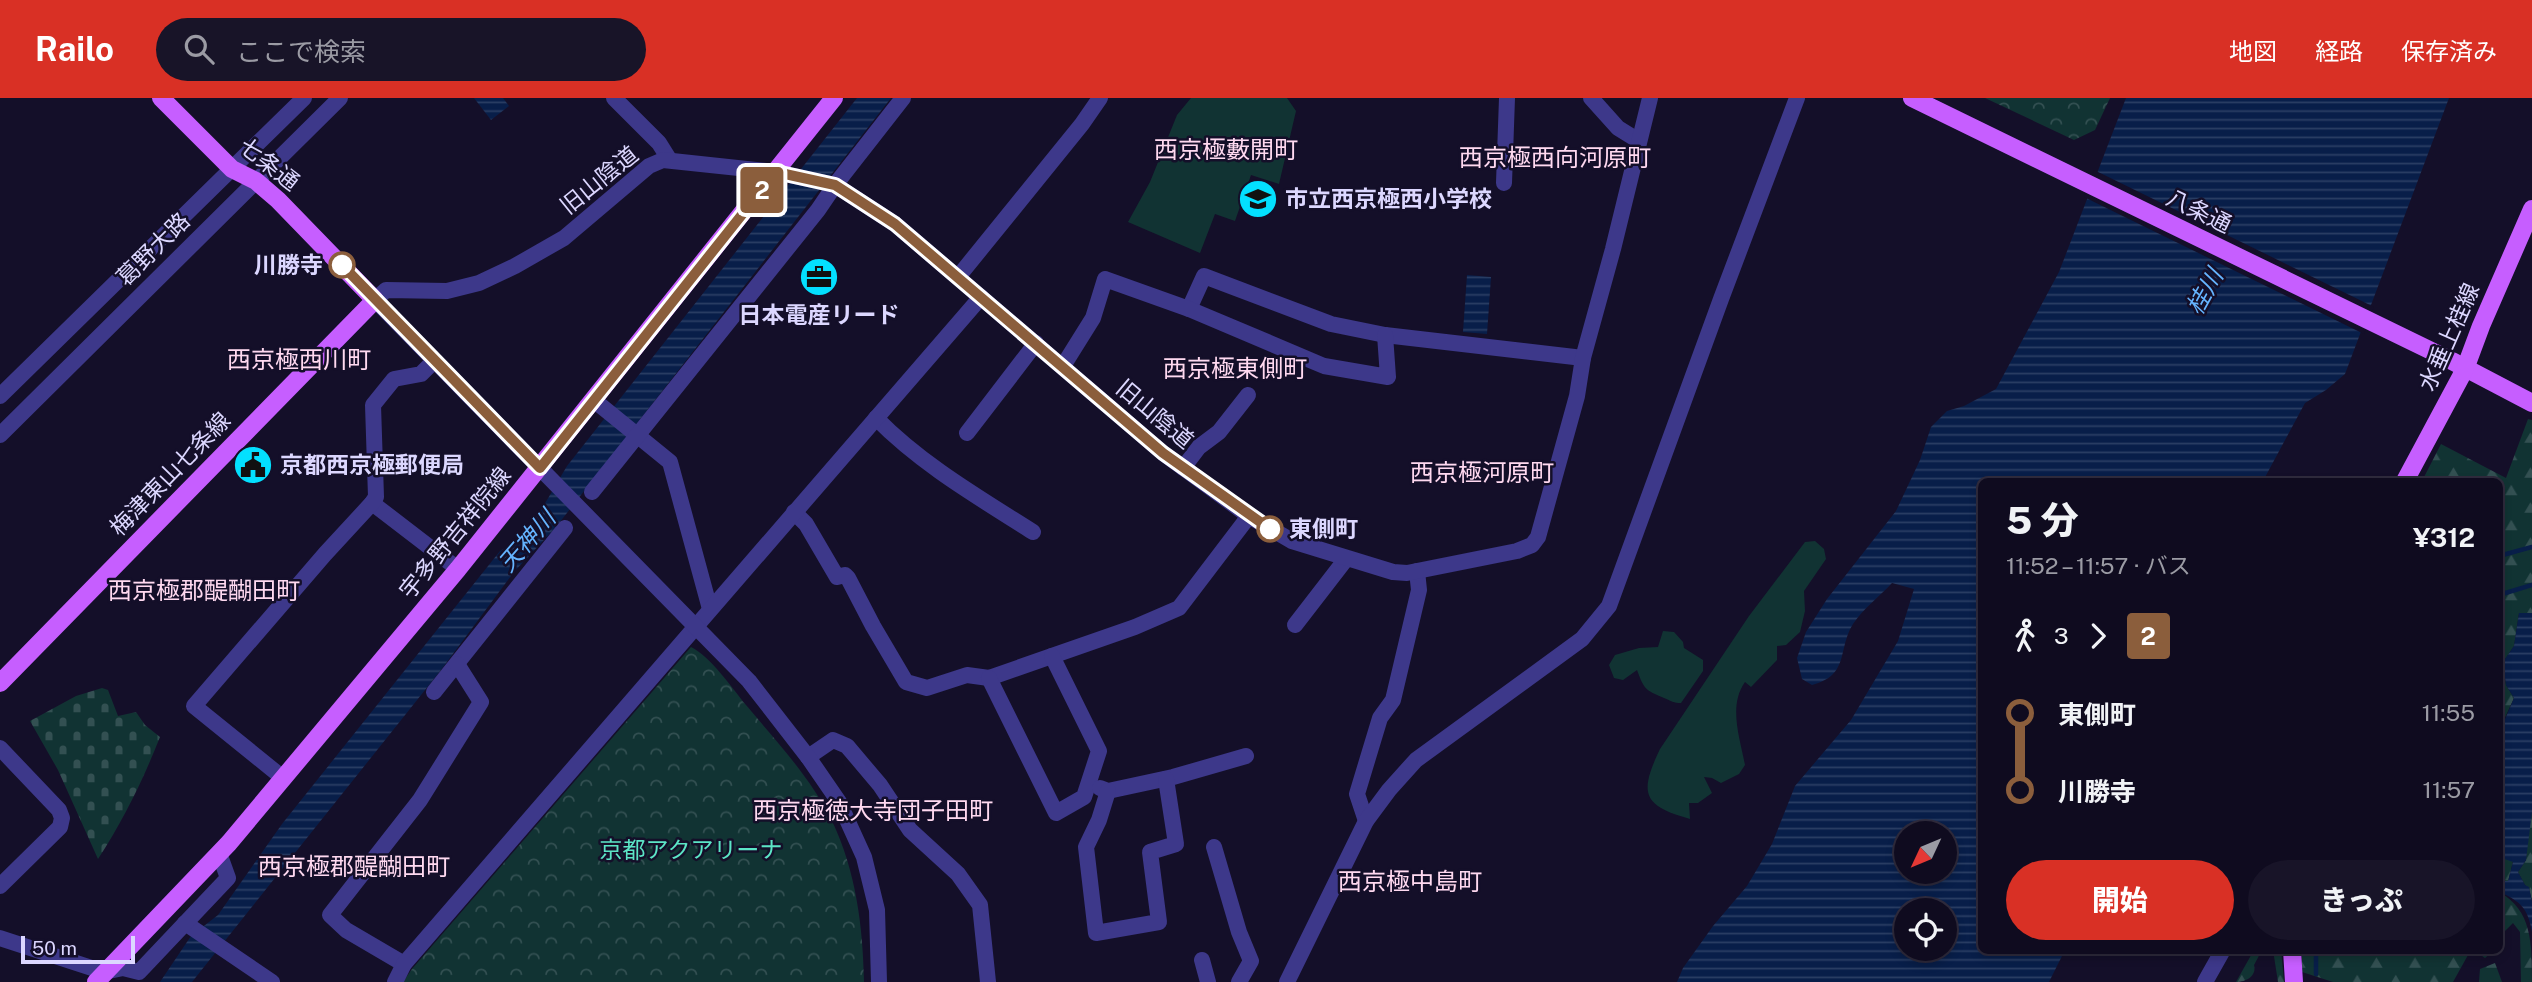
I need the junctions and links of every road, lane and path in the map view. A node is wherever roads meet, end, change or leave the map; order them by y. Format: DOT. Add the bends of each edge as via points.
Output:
graph roads {
  1 [pos="161,98"];
  2 [pos="304,98"];
  3 [pos="340,98"];
  4 [pos="614,98"];
  5 [pos="903,98"];
  6 [pos="1100,98"];
  7 [pos="1507,98"];
  8 [pos="1591,98"];
  9 [pos="1650,98"];
  10 [pos="1797,98"];
  11 [pos="1912,98"];
  12 [pos="832,99"];
  13 [pos="1639,141"];
  14 [pos="669,159"];
  15 [pos="232,169"];
  16 [pos="782,173"];
  17 [pos="256,181"];
  18 [pos="1504,183"];
  19 [pos="833,185"];
  20 [pos="2532,209"];
  21 [pos="958,277"];
  22 [pos="981,296"];
  23 [pos="375,300"];
  24 [pos="1189,309"];
  25 [pos="1385,335"];
  26 [pos="1036,343"];
  27 [pos="1583,358"];
  28 [pos="434,360"];
  29 [pos="2459,365"];
  30 [pos="1063,366"];
  31 [pos="1,395"];
  32 [pos="1248,395"];
  33 [pos="2532,402"];
  34 [pos="601,405"];
  35 [pos="20,415"];
  36 [pos="876,418"];
  37 [pos="636,433"];
  38 [pos="967,433"];
  39 [pos="0,435"];
  40 [pos="1183,468"];
  41 [pos="544,473"];
  42 [pos="2406,478"];
  43 [pos="592,492"];
  44 [pos="372,503"];
  45 [pos="794,512"];
  46 [pos="1249,516"];
  47 [pos="565,528"];
  48 [pos="1033,532"];
  49 [pos="1346,559"];
  50 [pos="458,569"];
  51 [pos="1417,571"];
  52 [pos="709,609"];
  53 [pos="695,625"];
  54 [pos="1294,625"];
  55 [pos="1052,656"];
  56 [pos="457,664"];
  57 [pos="989,678"];
  58 [pos="0,683"];
  59 [pos="434,692"];
  60 [pos="0,748"];
  61 [pos="1246,756"];
  62 [pos="808,757"];
  63 [pos="284,778"];
  64 [pos="1166,779"];
  65 [pos="1088,785"];
  66 [pos="1108,791"];
  67 [pos="1366,821"];
  68 [pos="1214,847"];
  69 [pos="219,853"];
  70 [pos="0,886"];
  71 [pos="190,926"];
  72 [pos="0,939"];
  73 [pos="2221,954"];
  74 [pos="2292,954"];
  75 [pos="1202,960"];
  76 [pos="404,964"];
  77 [pos="1290,976"];
  78 [pos="100,977"];
  79 [pos="272,982"];
  80 [pos="395,982"];
  81 [pos="879,982"];
  82 [pos="988,982"];
  83 [pos="1208,982"];
  84 [pos="1239,982"];
  85 [pos="1273,982"];
  86 [pos="2205,982"];
  87 [pos="2294,982"];
  1 -- 15 [label="main road, 七条通"];
  2 -- 15 [label="street, 葛野大路"];
  3 -- 17 [label="street, 葛野大路"];
  4 -- 14 [label="street"];
  5 -- 19 [label="street"];
  6 -- 21 [label="street"];
  7 -- 18 [label="street"];
  8 -- 13 [label="street" via="1618,128"];
  9 -- 13 [label="street, 旧山陰道"];
  10 -- 67 [label="street" via="1609,606 1582,639 1416,760"];
  11 -- 29 [label="main road, 八条通"];
  12 -- 16 [label="main road, 宇多野吉祥院線"];
  13 -- 27 [label="street, 旧山陰道"];
  14 -- 16 [label="street, 旧山陰道"];
  14 -- 23 [label="street, 旧山陰道" via="649,166 551,247 515,266 479,283 447,291 386,290"];
  15 -- 17 [label="main road, 七条通"];
  15 -- 31 [label="street, 葛野大路"];
  16 -- 19 [label="street, 旧山陰道"];
  16 -- 34 [label="main road, 宇多野吉祥院線"];
  17 -- 23 [label="main road, 七条通"];
  17 -- 35 [label="street, 葛野大路"];
  19 -- 21 [label="street, 旧山陰道" via="895,224"];
  19 -- 37 [label="street"];
  20 -- 29 [label="main road, 水垂上桂線"];
  21 -- 22 [label="street, 旧山陰道"];
  22 -- 26 [label="street, 旧山陰道"];
  22 -- 36 [label="street"];
  23 -- 28 [label="street"];
  23 -- 58 [label="main road, 梅津東山七条線"];
  24 -- 25 [label="street" via="1204,276 1331,324"];
  24 -- 25 [label="street" via="1324,366 1388,377"];
  24 -- 30 [label="street" via="1105,279 1093,318"];
  25 -- 27 [label="street"];
  26 -- 30 [label="street, 旧山陰道"];
  26 -- 38 [label="street"];
  27 -- 51 [label="street, 旧山陰道" via="1553,487 1532,545"];
  28 -- 41 [label="street"];
  28 -- 44 [label="street" via="421,373 394,379 373,405 376,497"];
  29 -- 33 [label="main road, 八条通"];
  29 -- 42 [label="main road, 水垂上桂線"];
  30 -- 40 [label="street, 旧山陰道"];
  31 -- 35 [label="street"];
  32 -- 40 [label="street"];
  34 -- 37 [label="street"];
  34 -- 41 [label="main road, 宇多野吉祥院線"];
  35 -- 39 [label="street, 葛野大路"];
  36 -- 45 [label="street"];
  36 -- 48 [label="street" via="936,469"];
  37 -- 43 [label="street"];
  37 -- 52 [label="street" via="670,462"];
  40 -- 46 [label="street, 旧山陰道"];
  41 -- 50 [label="main road, 宇多野吉祥院線"];
  41 -- 53 [label="street"];
  44 -- 50 [label="street"];
  44 -- 63 [label="street" via="194,706"];
  45 -- 52 [label="street"];
  45 -- 57 [label="street" via="837,577 848,578 906,682 927,688 967,675"];
  46 -- 49 [label="street, 旧山陰道" via="1292,541"];
  46 -- 55 [label="street" via="1179,608"];
  47 -- 56 [label="street"];
  49 -- 51 [label="street, 旧山陰道" via="1393,572"];
  49 -- 54 [label="street"];
  50 -- 63 [label="main road, 宇多野吉祥院線"];
  51 -- 67 [label="street" via="1419,590 1393,700 1380,719 1357,794"];
  52 -- 53 [label="street"];
  53 -- 62 [label="street" via="749,681"];
  53 -- 76 [label="street"];
  55 -- 57 [label="street"];
  55 -- 65 [label="street" via="1099,751"];
  56 -- 59 [label="street"];
  56 -- 76 [label="street" via="481,702 420,800 330,915 346,930"];
  57 -- 65 [label="street" via="1056,813 1084,797"];
  60 -- 70 [label="street" via="62,818 60,827"];
  61 -- 64 [label="street"];
  62 -- 81 [label="street" via="839,802 864,857 877,911"];
  62 -- 82 [label="street" via="833,740 847,746 910,830 958,874 979,905"];
  63 -- 69 [label="main road, 宇多野吉祥院線"];
  64 -- 66 [label="street"];
  64 -- 66 [label="street" via="1176,844 1150,852 1158,922 1096,933 1086,847 1100,821"];
  65 -- 66 [label="street"];
  67 -- 77 [label="street"];
  68 -- 84 [label="street" via="1251,961"];
  69 -- 71 [label="street" via="228,878"];
  69 -- 78 [label="main road, 宇多野吉祥院線"];
  71 -- 78 [label="street" via="139,972 123,968"];
  71 -- 79 [label="street"];
  72 -- 78 [label="street"];
  73 -- 86 [label="street"];
  74 -- 87 [label="main road"];
  75 -- 83 [label="street"];
  76 -- 80 [label="street"];
  77 -- 85 [label="street"];
}
